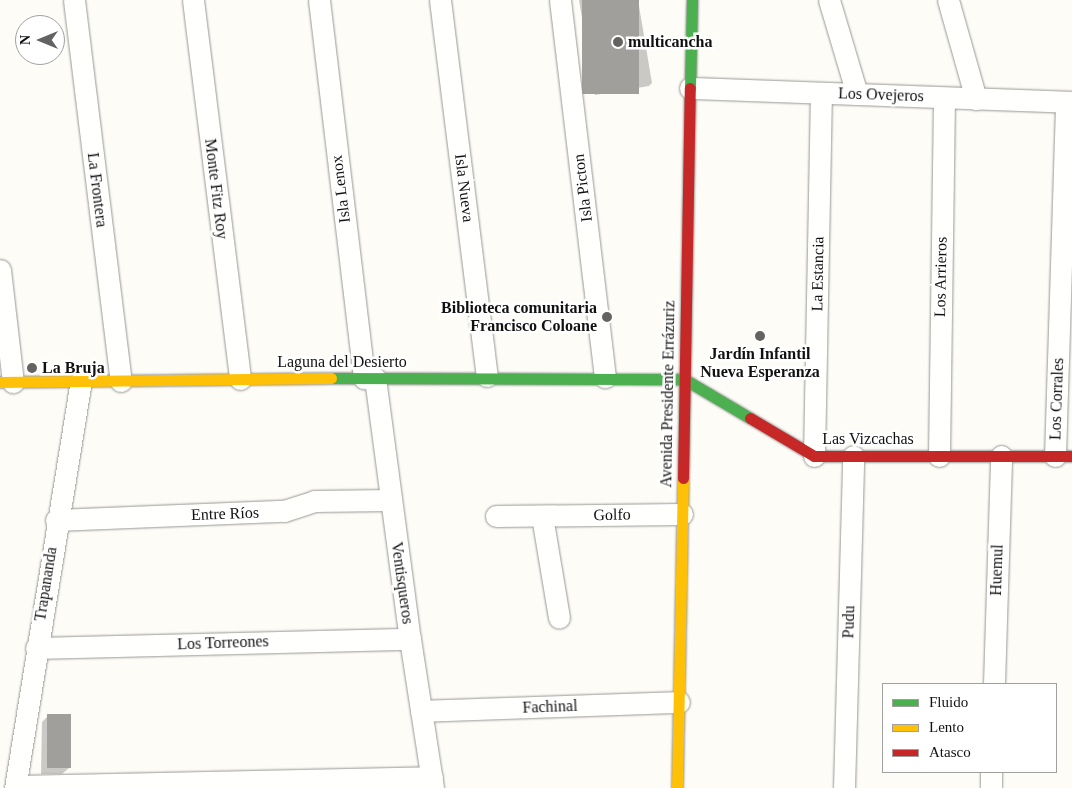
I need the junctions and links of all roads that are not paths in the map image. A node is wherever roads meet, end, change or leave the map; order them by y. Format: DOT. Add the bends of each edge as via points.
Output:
graph roads {
  1 [pos="74,0"];
  2 [pos="193,0"];
  3 [pos="319,0"];
  4 [pos="440,0"];
  5 [pos="560,0"];
  6 [pos="692,0"];
  7 [pos="829,0"];
  8 [pos="948,0"];
  9 [pos="690,88"];
  10 [pos="821,93"];
  11 [pos="857,94"];
  12 [pos="944,98"];
  13 [pos="976,99"];
  14 [pos="1069,102"];
  15 [pos="0,270"];
  16 [pos="487,376"];
  17 [pos="606,377"];
  18 [pos="370,378"];
  19 [pos="240,379"];
  20 [pos="684,379"];
  21 [pos="81,381"];
  22 [pos="121,381"];
  23 [pos="7,382"];
  24 [pos="814,456"];
  25 [pos="853,456"];
  26 [pos="939,456"];
  27 [pos="1001,456"];
  28 [pos="1064,456"];
  29 [pos="391,500"];
  30 [pos="682,514"];
  31 [pos="496,516"];
  32 [pos="542,516"];
  33 [pos="56,520"];
  34 [pos="559,618"];
  35 [pos="410,638"];
  36 [pos="36,648"];
  37 [pos="994,683"];
  38 [pos="679,702"];
  39 [pos="421,711"];
  40 [pos="991,773"];
  41 [pos="433,782"];
  42 [pos="15,787"];
  43 [pos="677,788"];
  44 [pos="844,788"];
  45 [pos="991,788"];
  1 -- 22 [label="street, La Frontera"];
  2 -- 19 [label="street, Monte Fitz Roy"];
  3 -- 18 [label="street, Isla Lenox"];
  4 -- 16 [label="street, Isla Nueva"];
  5 -- 17 [label="street, Isla Picton"];
  6 -- 9 [label="street, Avenida Presidente Errázuriz"];
  7 -- 11 [label="street"];
  8 -- 13 [label="street"];
  9 -- 10 [label="street, Los Ovejeros"];
  9 -- 20 [label="street, Avenida Presidente Errázuriz"];
  10 -- 11 [label="street, Los Ovejeros"];
  10 -- 24 [label="street, La Estancia"];
  11 -- 12 [label="street, Los Ovejeros"];
  12 -- 13 [label="street, Los Ovejeros"];
  12 -- 26 [label="street, Los Arrieros"];
  13 -- 14 [label="street, Los Ovejeros"];
  14 -- 28 [label="street, Los Corrales"];
  15 -- 23 [label="street"];
  16 -- 17 [label="street, Laguna del Desierto"];
  16 -- 18 [label="street, Laguna del Desierto"];
  17 -- 20 [label="street, Laguna del Desierto"];
  18 -- 19 [label="street, Laguna del Desierto"];
  18 -- 29 [label="street, Ventisqueros"];
  19 -- 22 [label="street, Laguna del Desierto"];
  20 -- 24 [label="street, Las Vizcachas"];
  20 -- 30 [label="street, Avenida Presidente Errázuriz"];
  21 -- 22 [label="street, Laguna del Desierto"];
  21 -- 23 [label="street, Laguna del Desierto"];
  21 -- 33 [label="street, Trapananda"];
  24 -- 25 [label="street, Las Vizcachas"];
  25 -- 26 [label="street, Las Vizcachas"];
  25 -- 44 [label="street, Pudu"];
  26 -- 27 [label="street, Las Vizcachas"];
  27 -- 28 [label="street, Las Vizcachas"];
  27 -- 37 [label="street, Huemul"];
  29 -- 33 [label="street, Entre Ríos" via="314,501 284,511"];
  29 -- 35 [label="street, Ventisqueros"];
  30 -- 32 [label="street, Golfo"];
  30 -- 38 [label="street, Avenida Presidente Errázuriz"];
  31 -- 32 [label="street, Golfo"];
  32 -- 34 [label="street"];
  33 -- 36 [label="street, Trapananda"];
  35 -- 36 [label="street, Los Torreones"];
  35 -- 39 [label="street, Ventisqueros"];
  36 -- 42 [label="street, Trapananda"];
  38 -- 39 [label="street, Fachinal"];
  38 -- 43 [label="street, Avenida Presidente Errázuriz"];
  39 -- 41 [label="street, Ventisqueros"];
  40 -- 45 [label="street"];
  41 -- 42 [label="street"];
}
